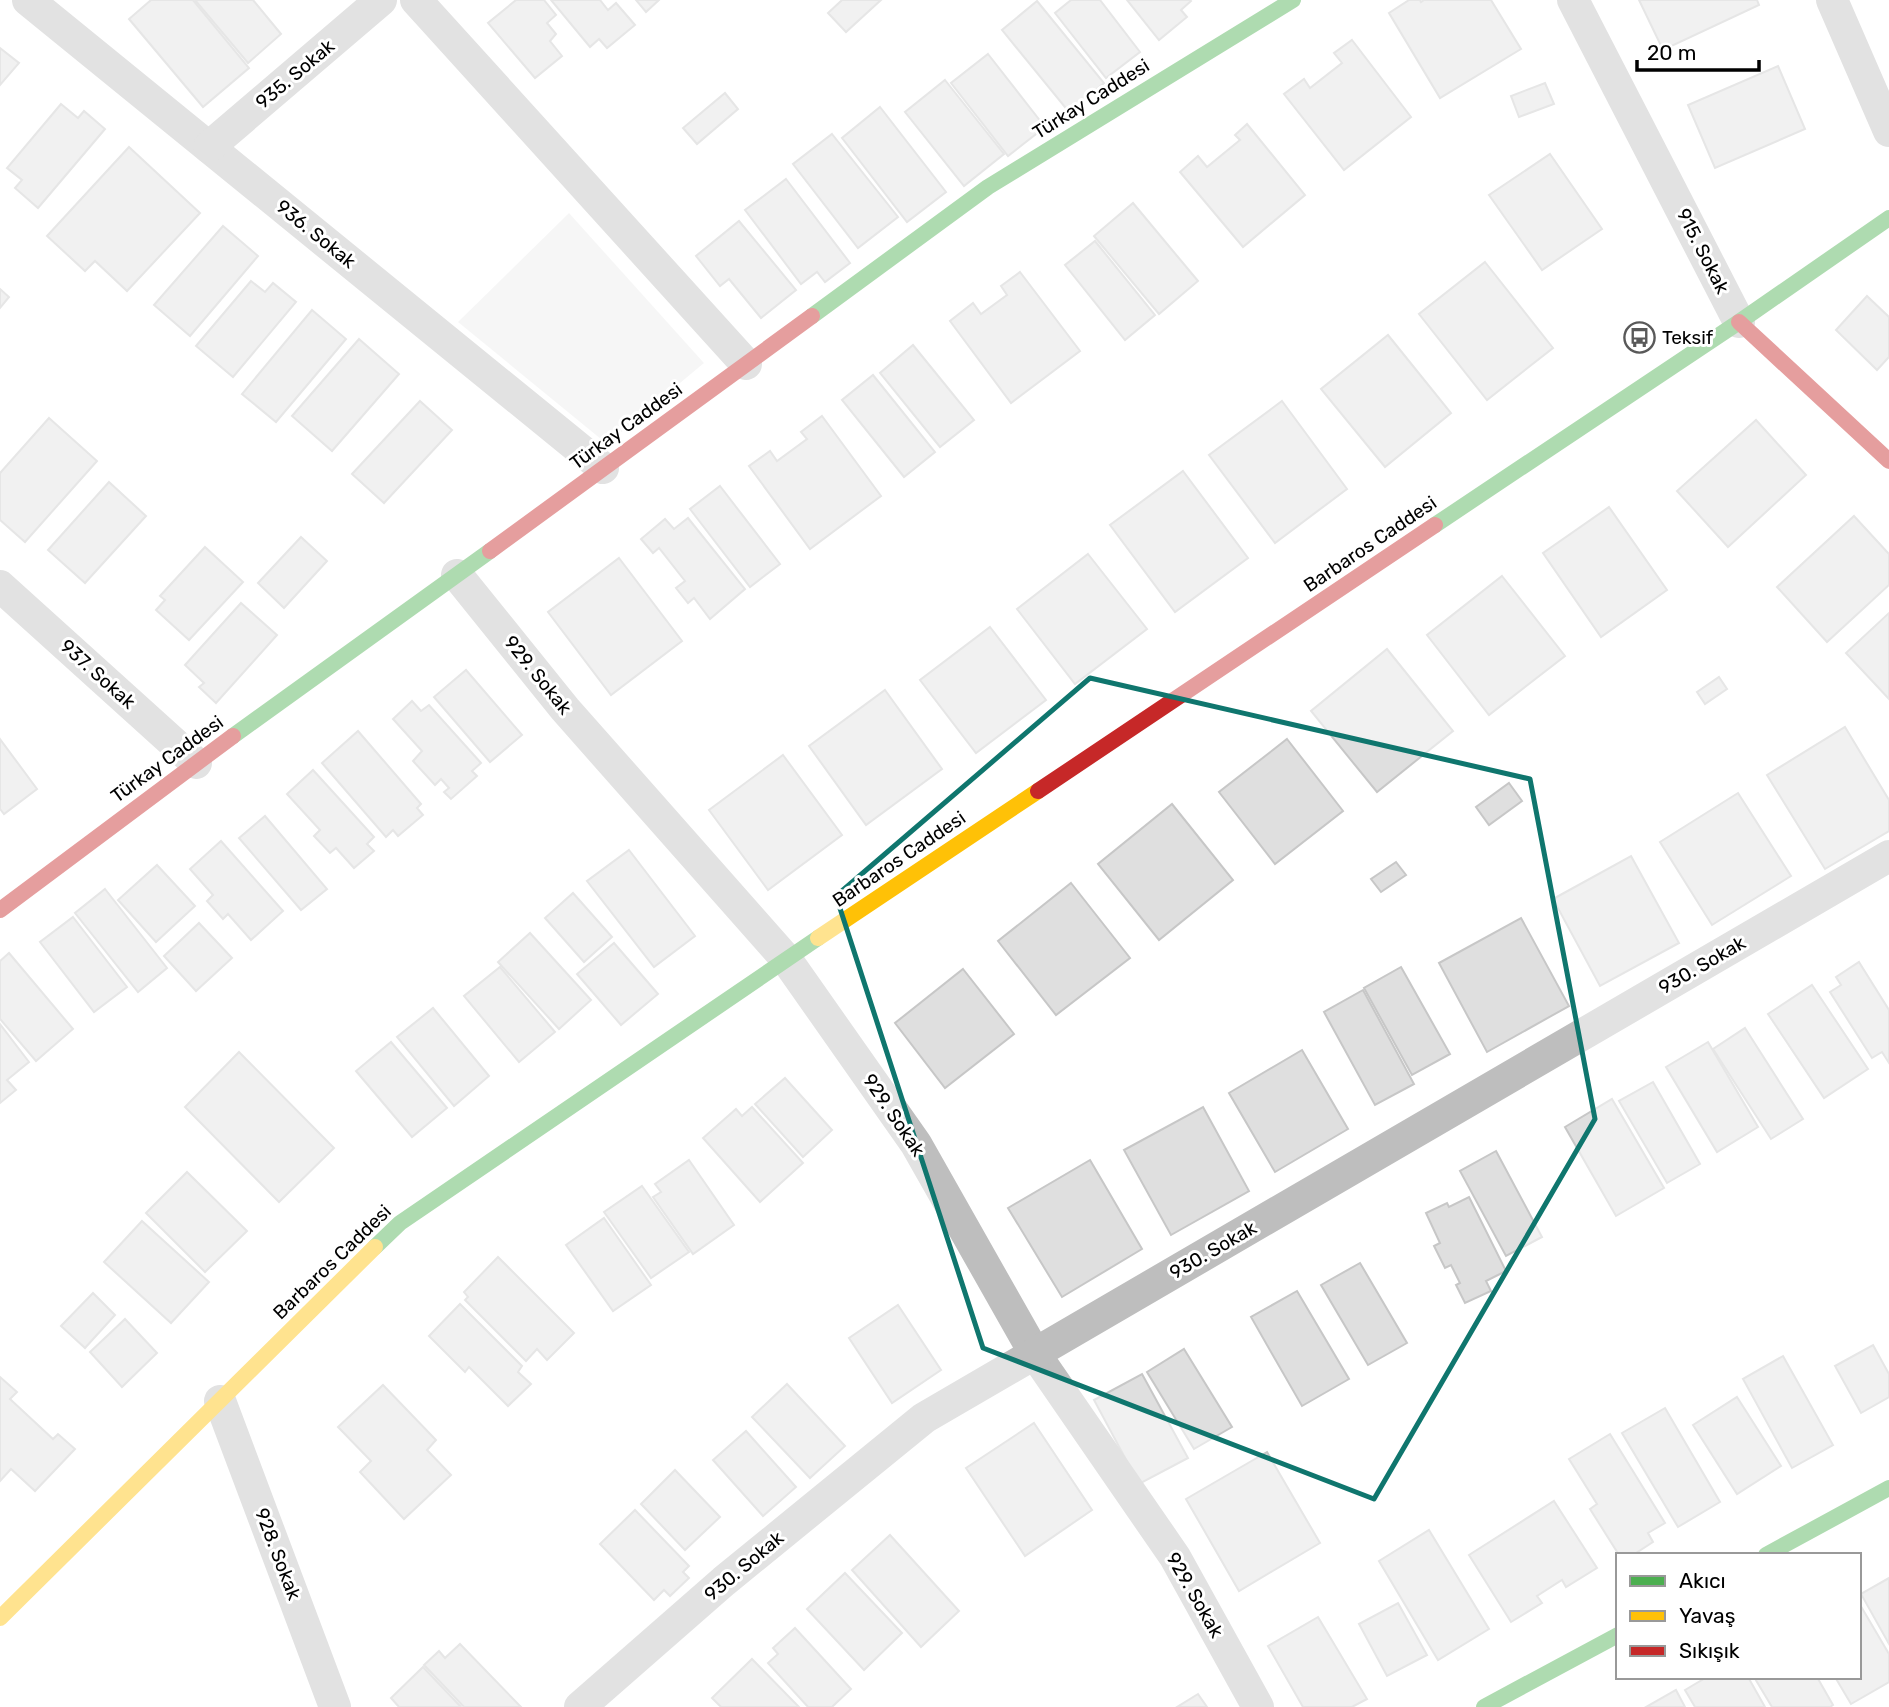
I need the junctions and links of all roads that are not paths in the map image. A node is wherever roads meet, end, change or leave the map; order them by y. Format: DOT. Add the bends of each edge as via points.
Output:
graph roads {
  1 [pos="28,0"];
  2 [pos="382,0"];
  3 [pos="416,0"];
  4 [pos="1293,0"];
  5 [pos="1573,0"];
  6 [pos="1832,0"];
  7 [pos="1889,131"];
  8 [pos="209,147"];
  9 [pos="1889,218"];
  10 [pos="1740,322"];
  11 [pos="746,364"];
  12 [pos="1889,461"];
  13 [pos="603,468"];
  14 [pos="457,575"];
  15 [pos="0,586"];
  16 [pos="196,763"];
  17 [pos="1889,856"];
  18 [pos="0,910"];
  19 [pos="786,960"];
  20 [pos="1035,1354"];
  21 [pos="220,1401"];
  22 [pos="1889,1488"];
  23 [pos="1770,1553"];
  24 [pos="0,1618"];
  25 [pos="1616,1636"];
  26 [pos="335,1707"];
  27 [pos="580,1707"];
  28 [pos="1258,1707"];
  29 [pos="1484,1707"];
  1 -- 8 [label="street, 936. Sokak"];
  2 -- 8 [label="street, 935. Sokak"];
  3 -- 11 [label="street"];
  4 -- 11 [label="street, Türkay Caddesi" via="988,187"];
  5 -- 10 [label="street, 915. Sokak"];
  6 -- 7 [label="street"];
  8 -- 13 [label="street, 936. Sokak"];
  9 -- 10 [label="street, Barbaros Caddesi"];
  10 -- 12 [label="street, 915. Sokak"];
  10 -- 19 [label="street, Barbaros Caddesi"];
  11 -- 13 [label="street, Türkay Caddesi"];
  13 -- 14 [label="street, Türkay Caddesi"];
  14 -- 16 [label="street, Türkay Caddesi"];
  14 -- 19 [label="street, 929. Sokak" via="565,709"];
  15 -- 16 [label="street, 937. Sokak"];
  16 -- 18 [label="street, Türkay Caddesi"];
  17 -- 20 [label="street, 930. Sokak"];
  19 -- 20 [label="street, 929. Sokak" via="916,1144"];
  19 -- 21 [label="street, Barbaros Caddesi" via="400,1223"];
  20 -- 27 [label="street, 930. Sokak" via="924,1418 724,1581"];
  20 -- 28 [label="street, 929. Sokak" via="1175,1557"];
  21 -- 24 [label="street, Barbaros Caddesi"];
  21 -- 26 [label="street, 928. Sokak"];
  22 -- 23 [label="street"];
  25 -- 29 [label="street"];
}
